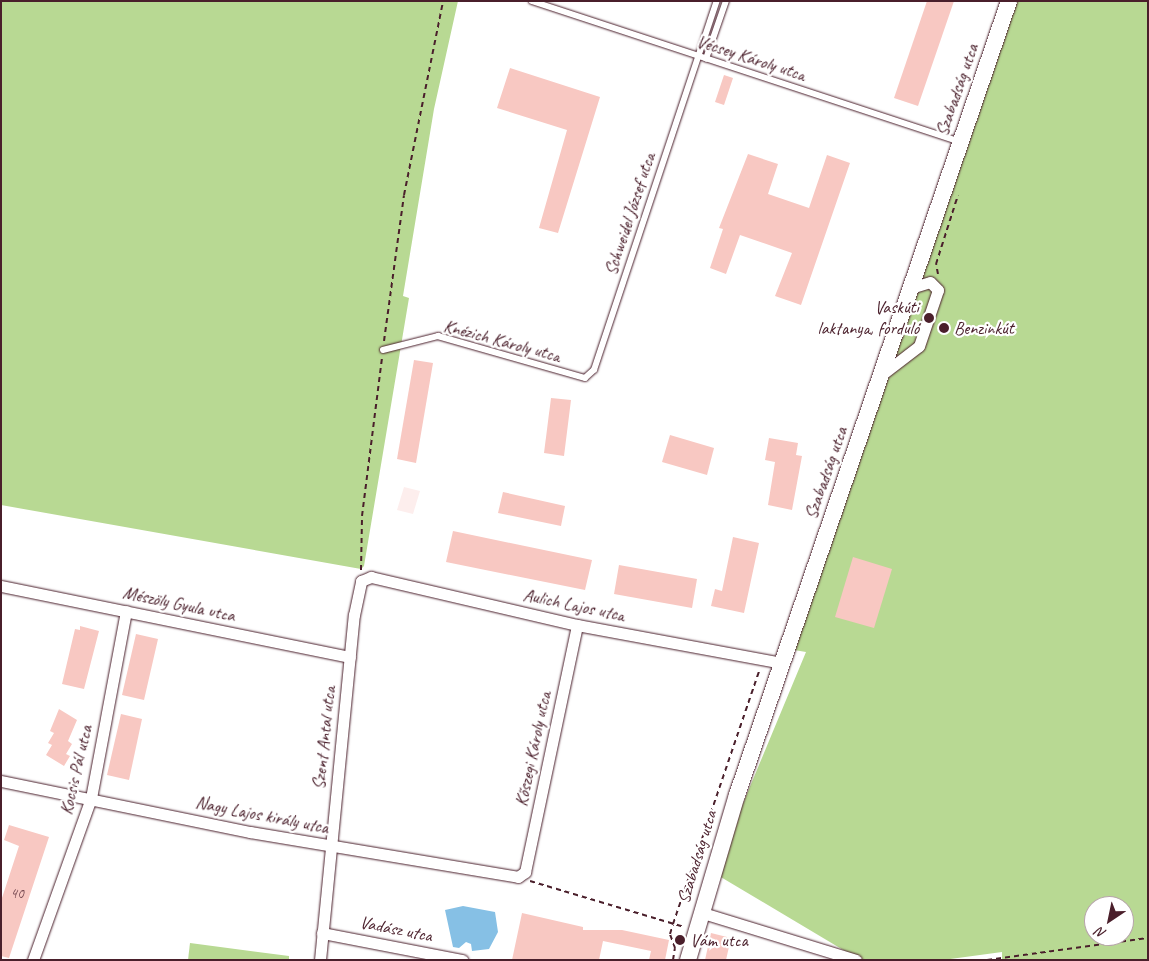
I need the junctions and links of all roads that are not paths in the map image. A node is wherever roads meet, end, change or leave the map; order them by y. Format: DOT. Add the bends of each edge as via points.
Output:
graph roads {
  1 [pos="532,1"];
  2 [pos="717,1"];
  3 [pos="726,1"];
  4 [pos="1008,1"];
  5 [pos="698,56"];
  6 [pos="706,59"];
  7 [pos="961,141"];
  8 [pos="910,288"];
  9 [pos="383,350"];
  10 [pos="880,376"];
  11 [pos="585,378"];
  12 [pos="361,580"];
  13 [pos="1,586"];
  14 [pos="126,611"];
  15 [pos="577,625"];
  16 [pos="350,657"];
  17 [pos="782,663"];
  18 [pos="1,781"];
  19 [pos="91,798"];
  20 [pos="332,846"];
  21 [pos="518,877"];
  22 [pos="700,912"];
  23 [pos="322,933"];
  24 [pos="33,960"];
  25 [pos="320,960"];
  26 [pos="462,960"];
  27 [pos="688,960"];
  28 [pos="856,960"];
  1 -- 5 [label="lane, Vécsey Károly utca"];
  2 -- 5 [label="lane, Schweidel József utca"];
  3 -- 6 [label="lane"];
  4 -- 7 [label="main road, Szabadság utca"];
  5 -- 6 [label="lane, Vécsey Károly utca"];
  5 -- 11 [label="lane, Schweidel József utca" via="594,370"];
  6 -- 7 [label="lane, Vécsey Károly utca"];
  7 -- 8 [label="main road, Szabadság utca"];
  8 -- 10 [label="main road, Szabadság utca"];
  8 -- 10 [label="street" via="930,282 938,290 919,346"];
  9 -- 11 [label="lane, Knézich Károly utca" via="438,336"];
  10 -- 17 [label="main road, Szabadság utca"];
  12 -- 15 [label="street, Aulich Lajos utca" via="371,577"];
  12 -- 16 [label="street, Szent Antal utca"];
  13 -- 14 [label="street, Mészöly Gyula utca"];
  14 -- 16 [label="street, Mészöly Gyula utca"];
  14 -- 19 [label="street, Kocsis Pál utca"];
  15 -- 17 [label="street, Aulich Lajos utca"];
  15 -- 21 [label="street, Kőszegi Károly utca" via="525,872"];
  16 -- 20 [label="street, Szent Antal utca"];
  17 -- 22 [label="main road, Szabadság utca"];
  18 -- 19 [label="street, Nagy Lajos király utca"];
  19 -- 20 [label="street, Nagy Lajos király utca"];
  19 -- 24 [label="street, Kocsis Pál utca"];
  20 -- 21 [label="street, Nagy Lajos király utca"];
  20 -- 23 [label="street, Szent Antal utca"];
  22 -- 27 [label="main road, Szabadság utca"];
  22 -- 28 [label="street"];
  23 -- 25 [label="street, Szent Antal utca"];
  23 -- 26 [label="street, Vadász utca"];
}
